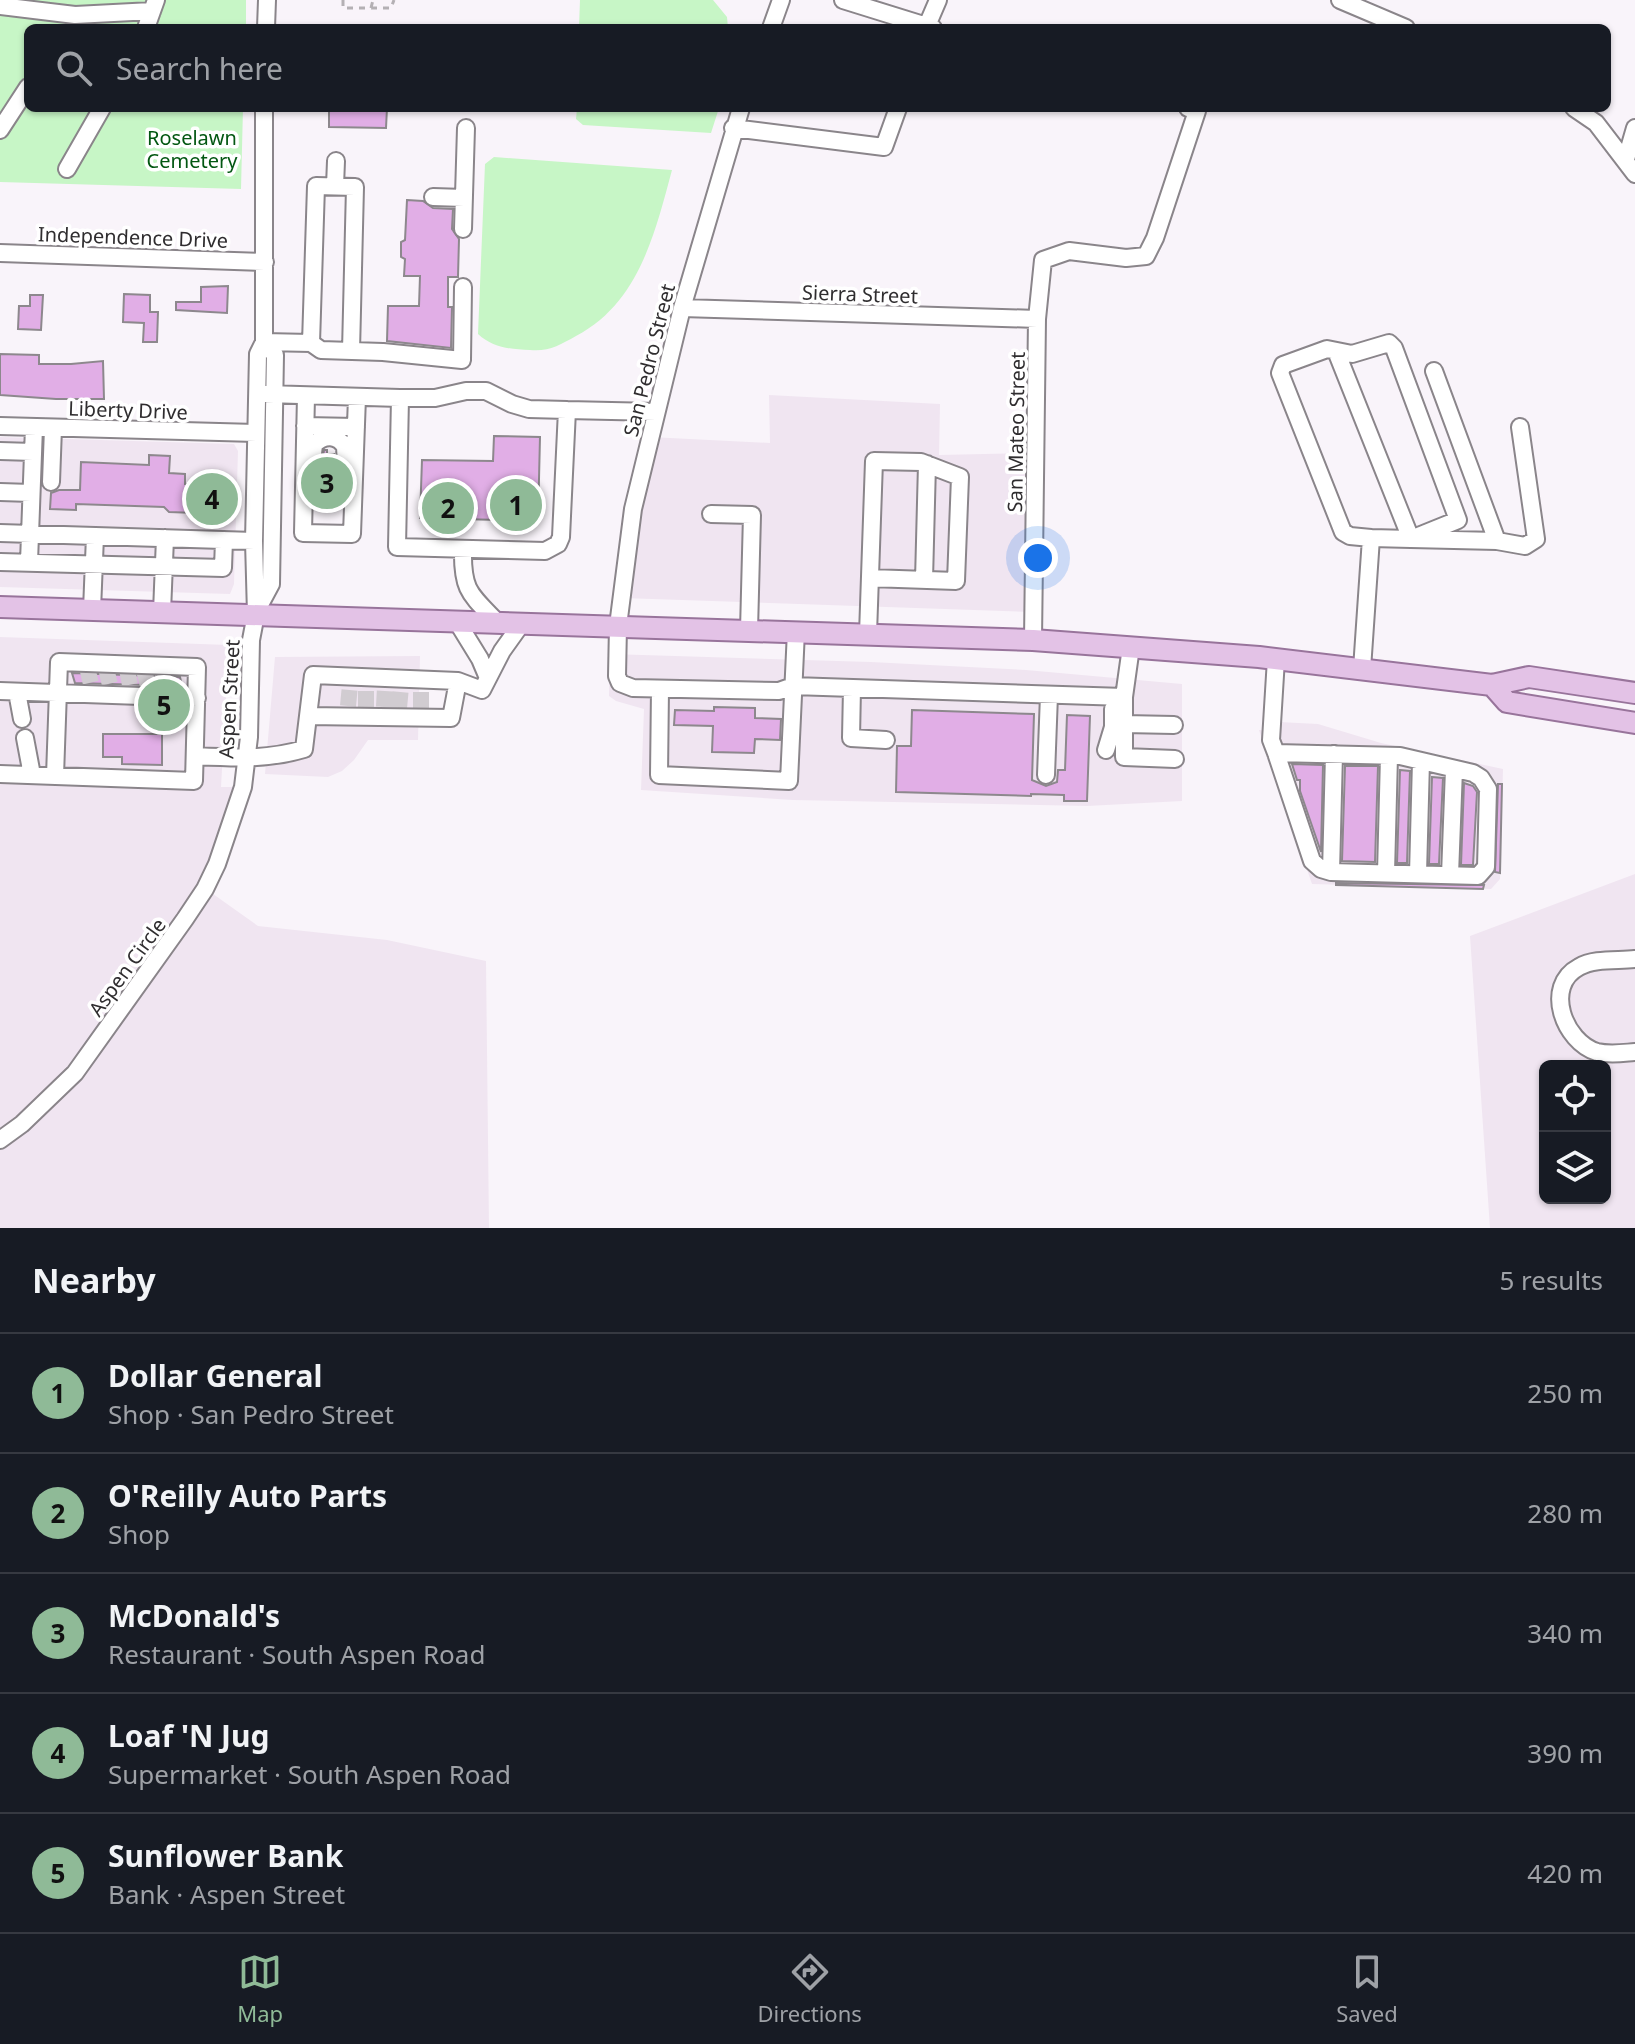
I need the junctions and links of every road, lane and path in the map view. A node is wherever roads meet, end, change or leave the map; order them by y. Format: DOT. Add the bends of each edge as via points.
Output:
graph roads {
  1 [pos="267,0"];
  2 [pos="343,0"];
  3 [pos="373,0"];
  4 [pos="394,0"];
  5 [pos="781,0"];
  6 [pos="843,0"];
  7 [pos="938,0"];
  8 [pos="1340,0"];
  9 [pos="0,6"];
  10 [pos="154,6"];
  11 [pos="371,8"];
  12 [pos="74,14"];
  13 [pos="266,24"];
  14 [pos="772,24"];
  15 [pos="919,24"];
  16 [pos="930,24"];
  17 [pos="1397,24"];
  18 [pos="24,93"];
  19 [pos="100,112"];
  20 [pos="264,112"];
  21 [pos="739,112"];
  22 [pos="897,112"];
  23 [pos="1191,112"];
  24 [pos="1580,112"];
  25 [pos="466,128"];
  26 [pos="733,128"];
  27 [pos="1635,128"];
  28 [pos="0,130"];
  29 [pos="336,161"];
  30 [pos="1631,166"];
  31 [pos="67,169"];
  32 [pos="335,186"];
  33 [pos="433,197"];
  34 [pos="464,198"];
  35 [pos="463,229"];
  36 [pos="0,253"];
  37 [pos="265,262"];
  38 [pos="463,287"];
  39 [pos="682,308"];
  40 [pos="1037,319"];
  41 [pos="264,342"];
  42 [pos="311,343"];
  43 [pos="351,351"];
  44 [pos="1336,351"];
  45 [pos="1434,371"];
  46 [pos="257,394"];
  47 [pos="274,395"];
  48 [pos="306,396"];
  49 [pos="357,397"];
  50 [pos="400,398"];
  51 [pos="567,410"];
  52 [pos="656,412"];
  53 [pos="0,426"];
  54 [pos="305,426"];
  55 [pos="34,427"];
  56 [pos="356,427"];
  57 [pos="1520,427"];
  58 [pos="53,428"];
  59 [pos="256,433"];
  60 [pos="0,451"];
  61 [pos="33,452"];
  62 [pos="927,464"];
  63 [pos="51,482"];
  64 [pos="0,492"];
  65 [pos="31,493"];
  66 [pos="711,514"];
  67 [pos="0,533"];
  68 [pos="310,533"];
  69 [pos="30,534"];
  70 [pos="343,534"];
  71 [pos="95,536"];
  72 [pos="165,538"];
  73 [pos="1371,538"];
  74 [pos="1411,539"];
  75 [pos="224,540"];
  76 [pos="254,541"];
  77 [pos="1497,541"];
  78 [pos="463,549"];
  79 [pos="0,562"];
  80 [pos="29,562"];
  81 [pos="94,564"];
  82 [pos="164,566"];
  83 [pos="870,578"];
  84 [pos="924,580"];
  85 [pos="0,607"];
  86 [pos="92,610"];
  87 [pos="162,612"];
  88 [pos="256,614"];
  89 [pos="456,620"];
  90 [pos="498,623"];
  91 [pos="522,623"];
  92 [pos="618,626"];
  93 [pos="749,630"];
  94 [pos="796,631"];
  95 [pos="868,634"];
  96 [pos="1033,640"];
  97 [pos="1131,647"];
  98 [pos="1276,659"];
  99 [pos="1362,669"];
  100 [pos="90,677"];
  101 [pos="108,678"];
  102 [pos="488,678"];
  103 [pos="147,679"];
  104 [pos="458,681"];
  105 [pos="1492,685"];
  106 [pos="793,686"];
  107 [pos="852,688"];
  108 [pos="660,689"];
  109 [pos="9,692"];
  110 [pos="58,693"];
  111 [pos="1635,693"];
  112 [pos="1049,695"];
  113 [pos="1119,697"];
  114 [pos="197,698"];
  115 [pos="308,716"];
  116 [pos="22,719"];
  117 [pos="1635,723"];
  118 [pos="1124,724"];
  119 [pos="1174,725"];
  120 [pos="25,738"];
  121 [pos="886,740"];
  122 [pos="1106,750"];
  123 [pos="1276,753"];
  124 [pos="1334,754"];
  125 [pos="195,756"];
  126 [pos="1389,756"];
  127 [pos="247,758"];
  128 [pos="1175,759"];
  129 [pos="1421,761"];
  130 [pos="1454,769"];
  131 [pos="0,774"];
  132 [pos="32,775"];
  133 [pos="1046,775"];
  134 [pos="55,776"];
  135 [pos="243,787"];
  136 [pos="1331,872"];
  137 [pos="1386,873"];
  138 [pos="1418,874"];
  139 [pos="1450,875"];
  140 [pos="1635,959"];
  141 [pos="1635,1052"];
  142 [pos="0,1140"];
  1 -- 13 [label="street"];
  2 -- 11 [label="path" via="343,8"];
  3 -- 11 [label="path"];
  4 -- 11 [label="path" via="391,8"];
  5 -- 14 [label="street"];
  6 -- 15 [label="street"];
  7 -- 16 [label="street"];
  8 -- 17 [label="street"];
  9 -- 12 [label="street"];
  10 -- 12 [label="street"];
  18 -- 28 [label="street"];
  19 -- 31 [label="street"];
  20 -- 37 [label="street"];
  21 -- 26 [label="street, San Pedro Street"];
  22 -- 26 [label="street" via="884,147"];
  23 -- 40 [label="street, San Mateo Street" via="1146,256 1069,251 1043,260"];
  24 -- 30 [label="street" via="1596,123"];
  25 -- 34 [label="street"];
  26 -- 39 [label="street, San Pedro Street"];
  27 -- 30 [label="street"];
  29 -- 32 [label="street"];
  32 -- 42 [label="street" via="316,186"];
  32 -- 43 [label="street" via="355,187"];
  33 -- 34 [label="street"];
  34 -- 35 [label="street"];
  36 -- 37 [label="street, Independence Drive"];
  37 -- 41 [label="street"];
  38 -- 43 [label="street" via="462,360"];
  39 -- 40 [label="street, Sierra Street"];
  39 -- 52 [label="street, San Pedro Street"];
  40 -- 96 [label="street, San Mateo Street"];
  41 -- 42 [label="street"];
  41 -- 46 [label="street" via="258,354"];
  41 -- 47 [label="street" via="275,355"];
  42 -- 43 [label="street" via="321,350"];
  44 -- 73 [label="street" via="1327,349 1283,365 1280,373 1343,532"];
  44 -- 74 [label="street"];
  44 -- 74 [label="street" via="1352,354 1389,343 1394,348 1458,520"];
  45 -- 77 [label="street"];
  46 -- 47 [label="street"];
  46 -- 59 [label="street"];
  47 -- 48 [label="street"];
  47 -- 88 [label="street" via="271,584"];
  48 -- 49 [label="street"];
  48 -- 54 [label="street"];
  49 -- 50 [label="street"];
  49 -- 56 [label="street"];
  50 -- 51 [label="street" via="486,391 529,409"];
  50 -- 78 [label="street" via="397,547"];
  51 -- 52 [label="street"];
  51 -- 78 [label="street" via="558,544 545,551"];
  52 -- 92 [label="street, San Pedro Street" via="633,509"];
  53 -- 55 [label="street, Liberty Drive"];
  54 -- 56 [label="street"];
  54 -- 68 [label="street" via="303,533"];
  55 -- 58 [label="street, Liberty Drive"];
  55 -- 61 [label="street"];
  56 -- 70 [label="street" via="352,534"];
  57 -- 77 [label="street" via="1536,539 1525,546"];
  58 -- 59 [label="street, Liberty Drive"];
  58 -- 63 [label="street"];
  59 -- 76 [label="street"];
  60 -- 61 [label="street"];
  61 -- 65 [label="street"];
  62 -- 83 [label="street" via="874,461"];
  62 -- 84 [label="street"];
  62 -- 84 [label="street" via="960,477 956,581"];
  64 -- 65 [label="street"];
  65 -- 69 [label="street"];
  66 -- 93 [label="street" via="752,515"];
  67 -- 69 [label="street"];
  68 -- 70 [label="street"];
  68 -- 70 [label="street" via="312,450 318,441 331,437 342,442 346,453"];
  69 -- 71 [label="street"];
  69 -- 80 [label="street"];
  71 -- 72 [label="street"];
  71 -- 81 [label="street"];
  72 -- 75 [label="street"];
  72 -- 82 [label="street"];
  73 -- 74 [label="street"];
  73 -- 99 [label="street"];
  74 -- 77 [label="street"];
  75 -- 76 [label="street"];
  75 -- 82 [label="street" via="223,568"];
  76 -- 88 [label="street"];
  78 -- 90 [label="street" via="464,583"];
  79 -- 80 [label="street"];
  80 -- 81 [label="street"];
  81 -- 82 [label="street"];
  81 -- 86 [label="street"];
  82 -- 87 [label="street"];
  83 -- 84 [label="street"];
  83 -- 95 [label="street"];
  85 -- 86 [label="main road"];
  86 -- 87 [label="main road"];
  87 -- 88 [label="main road"];
  88 -- 89 [label="main road"];
  88 -- 127 [label="street, Aspen Street"];
  89 -- 90 [label="main road"];
  89 -- 102 [label="street"];
  90 -- 91 [label="main road"];
  91 -- 92 [label="main road"];
  91 -- 102 [label="street"];
  92 -- 93 [label="main road"];
  92 -- 108 [label="street, San Pedro Street" via="620,683"];
  93 -- 94 [label="main road"];
  94 -- 95 [label="main road"];
  94 -- 106 [label="street"];
  95 -- 96 [label="main road"];
  96 -- 97 [label="main road"];
  97 -- 98 [label="main road"];
  97 -- 113 [label="street"];
  98 -- 99 [label="main road"];
  98 -- 123 [label="street" via="1271,731"];
  99 -- 105 [label="main road"];
  100 -- 101 [label="street"];
  100 -- 101 [label="street"];
  100 -- 110 [label="street"];
  100 -- 110 [label="street" via="59,662"];
  101 -- 103 [label="street"];
  101 -- 103 [label="street"];
  102 -- 104 [label="street" via="482,690"];
  103 -- 114 [label="street"];
  103 -- 114 [label="street" via="197,667"];
  104 -- 115 [label="street" via="451,718 348,711"];
  104 -- 115 [label="street" via="358,681 313,675"];
  105 -- 111 [label="main road" via="1529,677"];
  105 -- 117 [label="main road" via="1507,702"];
  106 -- 107 [label="street"];
  106 -- 108 [label="street" via="779,691"];
  106 -- 108 [label="street" via="789,781 659,775"];
  107 -- 112 [label="street"];
  107 -- 121 [label="street" via="851,738"];
  109 -- 110 [label="street"];
  109 -- 116 [label="street"];
  110 -- 134 [label="street"];
  112 -- 113 [label="street"];
  112 -- 133 [label="street"];
  113 -- 118 [label="street"];
  113 -- 122 [label="street"];
  114 -- 125 [label="street"];
  115 -- 127 [label="street" via="304,749"];
  118 -- 119 [label="street"];
  118 -- 128 [label="street" via="1124,757"];
  120 -- 132 [label="street"];
  123 -- 124 [label="street"];
  123 -- 136 [label="street" via="1312,861"];
  124 -- 126 [label="street"];
  124 -- 136 [label="street"];
  125 -- 127 [label="street"];
  125 -- 134 [label="street" via="194,781"];
  126 -- 129 [label="street"];
  126 -- 137 [label="street"];
  127 -- 135 [label="street, Aspen Street"];
  129 -- 130 [label="street"];
  129 -- 138 [label="street"];
  130 -- 139 [label="street"];
  130 -- 139 [label="street" via="1486,783 1486,867 1478,876"];
  131 -- 132 [label="street"];
  132 -- 134 [label="street"];
  135 -- 142 [label="street, Aspen Circle" via="217,864 185,919 75,1073"];
  136 -- 137 [label="street"];
  137 -- 138 [label="street"];
  138 -- 139 [label="street"];
  140 -- 141 [label="street" via="1579,967 1565,978 1561,992 1567,1028 1578,1040 1595,1051"];
}
